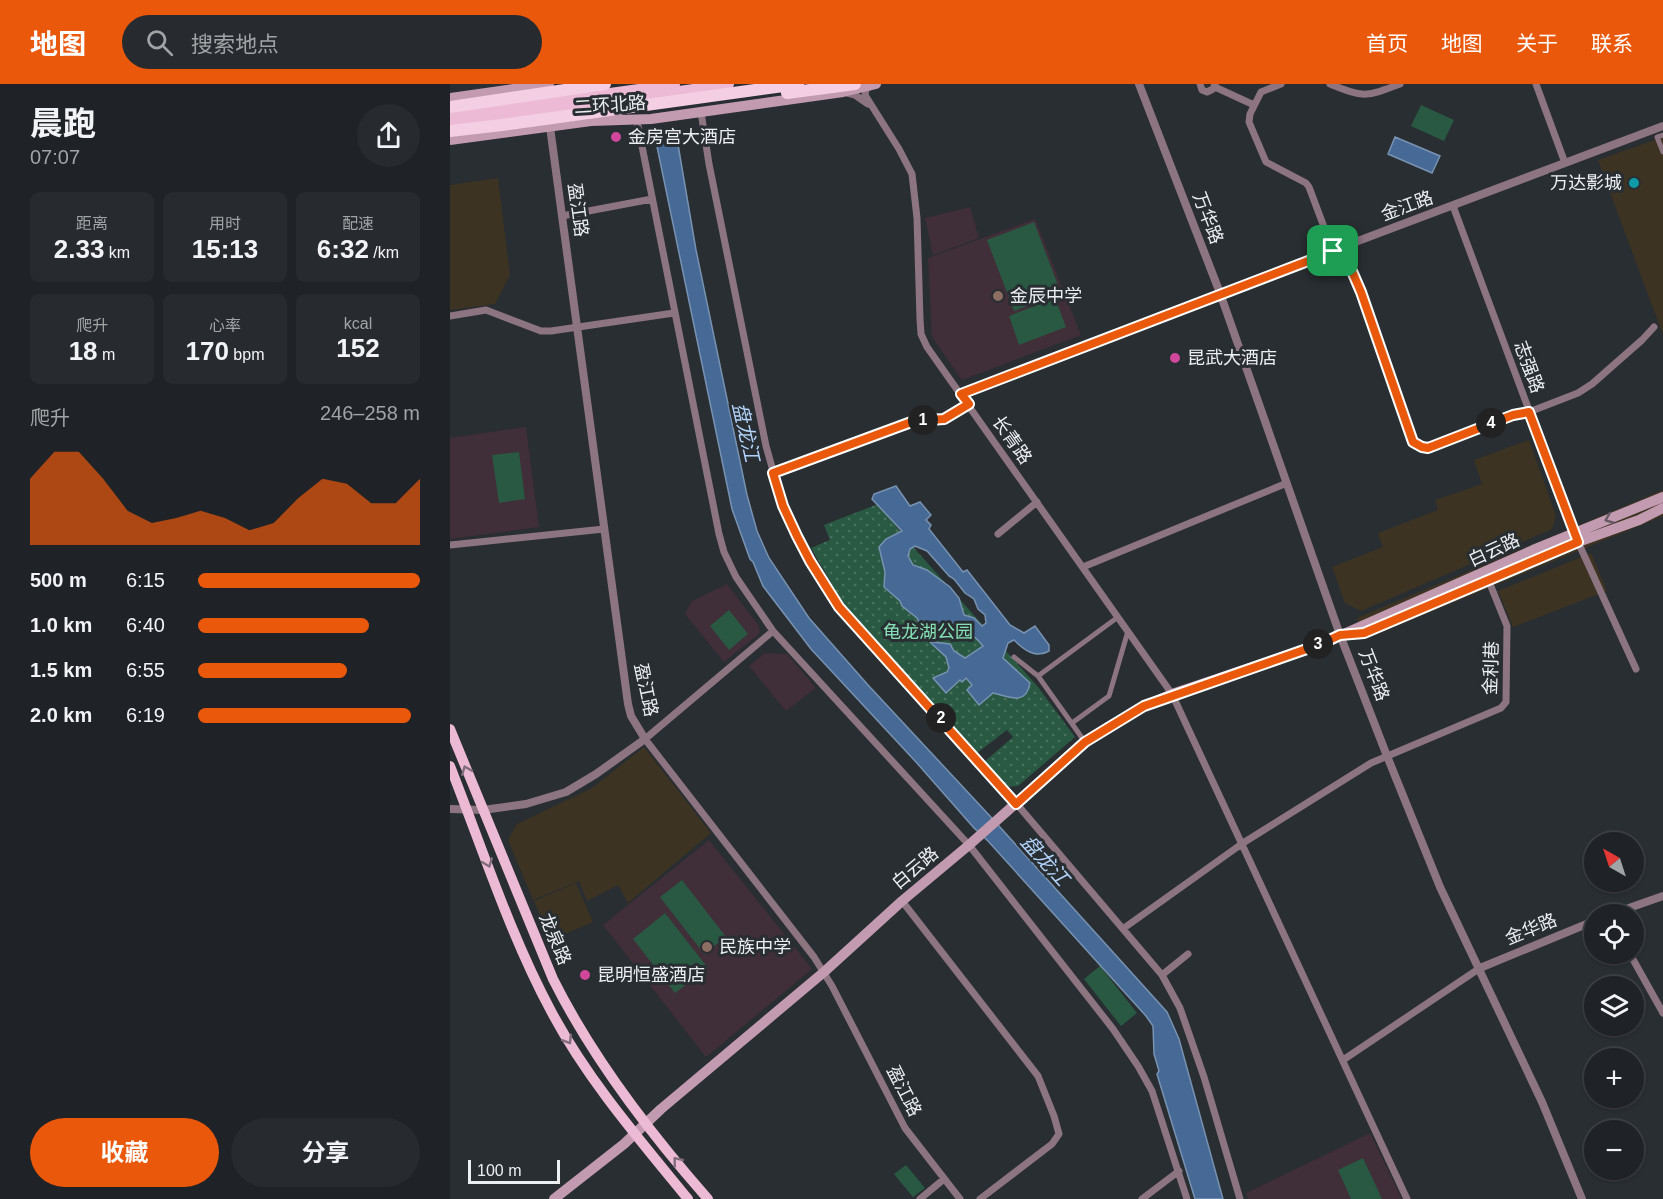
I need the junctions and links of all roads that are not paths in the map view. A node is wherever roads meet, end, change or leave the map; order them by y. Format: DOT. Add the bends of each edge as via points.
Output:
graph roads {
  1 [pos="549,84"];
  2 [pos="605,84"];
  3 [pos="675,84"];
  4 [pos="729,84"];
  5 [pos="798,84"];
  6 [pos="855,84"];
  7 [pos="1139,84"];
  8 [pos="1200,84"];
  9 [pos="1281,84"];
  10 [pos="1330,84"];
  11 [pos="1400,84"];
  12 [pos="1536,84"];
  13 [pos="537,85"];
  14 [pos="875,85"];
  15 [pos="1215,86"];
  16 [pos="843,92"];
  17 [pos="450,98"];
  18 [pos="1254,105"];
  19 [pos="450,107"];
  20 [pos="705,108"];
  21 [pos="874,111"];
  22 [pos="450,116"];
  23 [pos="587,121"];
  24 [pos="637,121"];
  25 [pos="450,123"];
  26 [pos="550,126"];
  27 [pos="450,131"];
  28 [pos="1659,132"];
  29 [pos="450,141"];
  30 [pos="1663,152"];
  31 [pos="1565,164"];
  32 [pos="652,199"];
  33 [pos="1453,206"];
  34 [pos="562,216"];
  35 [pos="1342,248"];
  36 [pos="1333,251"];
  37 [pos="1220,293"];
  38 [pos="674,313"];
  39 [pos="450,316"];
  40 [pos="577,327"];
  41 [pos="1654,327"];
  42 [pos="961,394"];
  43 [pos="969,404"];
  44 [pos="1529,412"];
  45 [pos="773,473"];
  46 [pos="1287,483"];
  47 [pos="1663,497"];
  48 [pos="1037,502"];
  49 [pos="1663,508"];
  50 [pos="604,529"];
  51 [pos="998,534"];
  52 [pos="1576,538"];
  53 [pos="450,545"];
  54 [pos="1083,567"];
  55 [pos="1488,579"];
  56 [pos="1118,617"];
  57 [pos="773,631"];
  58 [pos="1128,631"];
  59 [pos="1340,635"];
  60 [pos="1014,657"];
  61 [pos="1636,669"];
  62 [pos="1038,676"];
  63 [pos="1172,694"];
  64 [pos="1072,723"];
  65 [pos="450,729"];
  66 [pos="645,739"];
  67 [pos="1085,742"];
  68 [pos="1387,756"];
  69 [pos="450,766"];
  70 [pos="1016,804"];
  71 [pos="466,808"];
  72 [pos="450,809"];
  73 [pos="483,810"];
  74 [pos="973,841"];
  75 [pos="1243,843"];
  76 [pos="1663,896"];
  77 [pos="902,901"];
  78 [pos="1641,904"];
  79 [pos="1584,925"];
  80 [pos="1124,928"];
  81 [pos="1188,954"];
  82 [pos="1636,964"];
  83 [pos="1480,968"];
  84 [pos="824,972"];
  85 [pos="1162,975"];
  86 [pos="1663,1013"];
  87 [pos="1343,1060"];
  88 [pos="646,1123"];
  89 [pos="635,1134"];
  90 [pos="1179,1171"];
  91 [pos="944,1179"];
  92 [pos="554,1199"];
  93 [pos="688,1199"];
  94 [pos="708,1199"];
  95 [pos="920,1199"];
  96 [pos="960,1199"];
  97 [pos="980,1199"];
  98 [pos="1142,1199"];
  99 [pos="1187,1199"];
  100 [pos="1240,1199"];
  101 [pos="1407,1199"];
  102 [pos="1582,1199"];
  1 -- 13 [label="main road"];
  2 -- 19 [label="highway"];
  3 -- 22 [label="main road, 二环北路"];
  4 -- 25 [label="main road, 二环北路"];
  5 -- 27 [label="highway"];
  6 -- 20 [label="highway"];
  7 -- 37 [label="street, 万华路"];
  8 -- 15 [label="street" via="1207,92"];
  9 -- 18 [label="street" via="1262,92"];
  10 -- 11 [label="street" via="1361,96"];
  12 -- 31 [label="street"];
  13 -- 17 [label="main road"];
  14 -- 16 [label="main road, 二环北路"];
  14 -- 21 [label="street" via="866,89 865,95"];
  15 -- 18 [label="street"];
  16 -- 20 [label="main road, 二环北路"];
  16 -- 21 [label="street" via="855,95"];
  18 -- 36 [label="street" via="1249,122 1264,159 1306,183"];
  20 -- 23 [label="highway"];
  20 -- 24 [label="main road, 二环北路"];
  20 -- 45 [label="street" via="711,175"];
  21 -- 42 [label="street, 长青路" via="912,174 921,334"];
  23 -- 24 [label="main road, 二环北路"];
  23 -- 26 [label="main road, 二环北路"];
  24 -- 32 [label="street"];
  26 -- 29 [label="main road, 二环北路"];
  26 -- 34 [label="street, 盈江路"];
  28 -- 30 [label="street"];
  28 -- 31 [label="street, 金江路"];
  31 -- 33 [label="street, 金江路"];
  32 -- 34 [label="street"];
  32 -- 38 [label="street"];
  33 -- 35 [label="street, 金江路"];
  33 -- 44 [label="street, 志强路"];
  34 -- 40 [label="street, 盈江路"];
  35 -- 36 [label="street, 金江路"];
  35 -- 44 [label="street" via="1413,442 1428,448"];
  36 -- 37 [label="street, 金江路"];
  37 -- 42 [label="street, 金江路"];
  37 -- 46 [label="street, 万华路"];
  38 -- 40 [label="street"];
  38 -- 57 [label="street" via="724,552"];
  39 -- 40 [label="street" via="486,310 541,331"];
  40 -- 50 [label="street, 盈江路"];
  41 -- 44 [label="street" via="1592,384"];
  42 -- 43 [label="street, 长青路"];
  43 -- 45 [label="street" via="944,419 914,421"];
  43 -- 48 [label="street, 长青路"];
  44 -- 52 [label="street, 志强路"];
  45 -- 70 [label="street" via="797,536 839,607"];
  46 -- 54 [label="street"];
  46 -- 59 [label="street, 万华路"];
  47 -- 52 [label="main road, 白云路, one-way"];
  48 -- 51 [label="street"];
  48 -- 54 [label="street, 长青路"];
  49 -- 52 [label="main road, 白云路" via="1639,520"];
  50 -- 53 [label="street"];
  50 -- 66 [label="street, 盈江路" via="628,704"];
  52 -- 55 [label="main road, 白云路"];
  52 -- 59 [label="main road, 白云路"];
  52 -- 61 [label="street, 志强路"];
  54 -- 56 [label="street, 长青路"];
  55 -- 59 [label="main road, 白云路" via="1364,633"];
  55 -- 68 [label="street, 金利巷" via="1507,626 1506,702 1483,717"];
  56 -- 58 [label="street, 长青路"];
  56 -- 62 [label="street"];
  57 -- 66 [label="street"];
  57 -- 74 [label="street"];
  58 -- 63 [label="street, 长青路"];
  58 -- 64 [label="street" via="1109,696"];
  59 -- 63 [label="main road, 白云路"];
  59 -- 68 [label="street, 万华路"];
  60 -- 62 [label="street"];
  62 -- 64 [label="street"];
  63 -- 67 [label="main road, 白云路" via="1144,706"];
  63 -- 75 [label="street, 长青路"];
  64 -- 67 [label="street"];
  73 -- 65 [label="main road, 龙泉路, one-way"];
  66 -- 73 [label="street" via="566,792 526,804"];
  66 -- 84 [label="street, 盈江路"];
  67 -- 70 [label="main road, 白云路"];
  68 -- 75 [label="street"];
  68 -- 83 [label="street, 万华路" via="1440,887"];
  69 -- 71 [label="main road, 龙泉路"];
  70 -- 74 [label="main road, 白云路"];
  70 -- 80 [label="street"];
  71 -- 72 [label="street"];
  71 -- 73 [label="street"];
  71 -- 89 [label="main road, 龙泉路, one-way" via="551,1012"];
  73 -- 88 [label="main road, 龙泉路" via="570,1013"];
  74 -- 77 [label="main road, 白云路"];
  74 -- 90 [label="street" via="1138,1066 1152,1091"];
  75 -- 80 [label="street"];
  75 -- 87 [label="street, 长青路"];
  76 -- 78 [label="street"];
  77 -- 84 [label="main road, 白云路"];
  77 -- 97 [label="street" via="1038,1076 1059,1134 1052,1144"];
  79 -- 83 [label="street, 金华路"];
  80 -- 85 [label="street"];
  81 -- 85 [label="street"];
  82 -- 86 [label="street"];
  83 -- 87 [label="street"];
  83 -- 102 [label="street, 万华路"];
  84 -- 88 [label="main road, 白云路"];
  84 -- 91 [label="street, 盈江路" via="905,1128"];
  85 -- 100 [label="street" via="1180,1008"];
  87 -- 101 [label="street, 长青路"];
  88 -- 89 [label="main road, 白云路"];
  94 -- 88 [label="main road, 龙泉路, one-way"];
  89 -- 92 [label="main road, 白云路"];
  89 -- 93 [label="main road, 龙泉路"];
  90 -- 98 [label="street"];
  90 -- 99 [label="street"];
  91 -- 95 [label="street"];
  91 -- 96 [label="street, 盈江路"];
}
